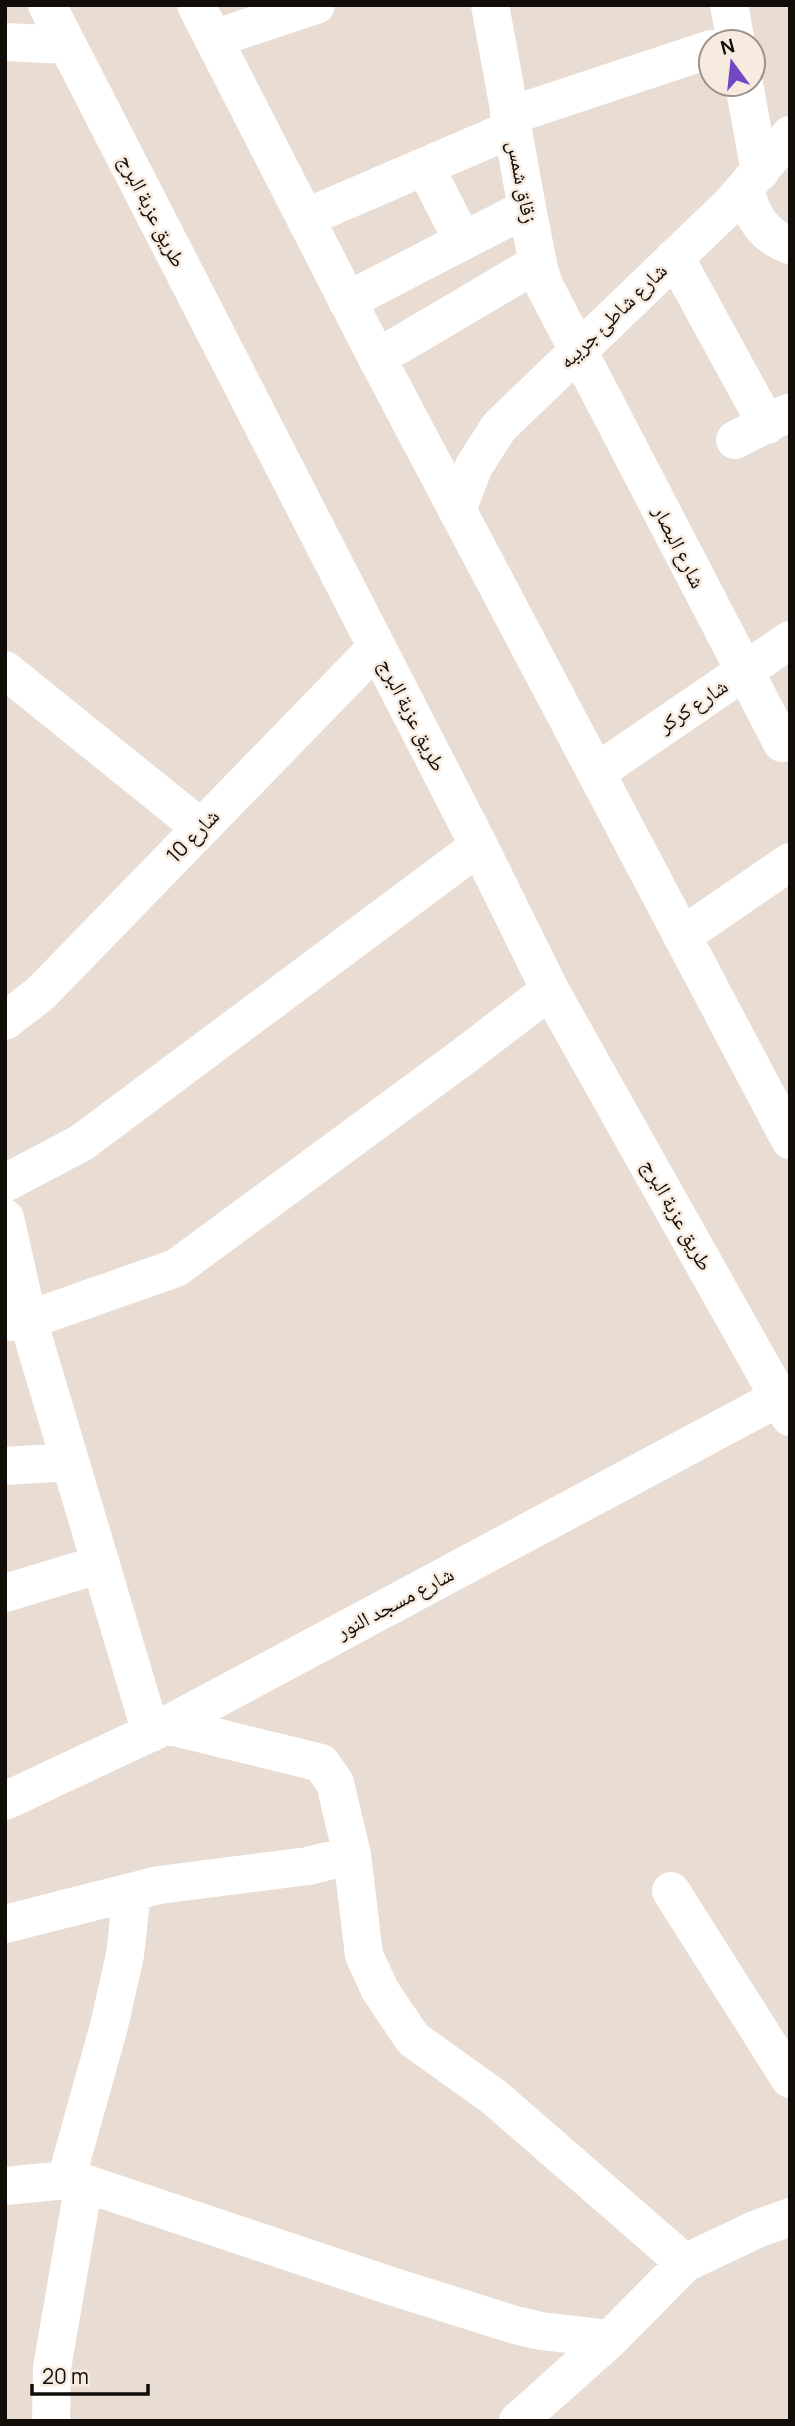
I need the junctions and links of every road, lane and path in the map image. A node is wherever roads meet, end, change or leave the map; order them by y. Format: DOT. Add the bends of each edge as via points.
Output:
graph roads {
  1 [pos="47,5"];
  2 [pos="196,5"];
  3 [pos="316,5"];
  4 [pos="490,5"];
  5 [pos="213,39"];
  6 [pos="5,42"];
  7 [pos="67,46"];
  8 [pos="697,49"];
  9 [pos="745,98"];
  10 [pos="511,122"];
  11 [pos="790,135"];
  12 [pos="425,167"];
  13 [pos="753,180"];
  14 [pos="527,208"];
  15 [pos="305,218"];
  16 [pos="463,241"];
  17 [pos="790,245"];
  18 [pos="675,257"];
  19 [pos="538,263"];
  20 [pos="347,300"];
  21 [pos="578,350"];
  22 [pos="377,358"];
  23 [pos="764,426"];
  24 [pos="457,510"];
  25 [pos="790,639"];
  26 [pos="377,647"];
  27 [pos="5,670"];
  28 [pos="744,671"];
  29 [pos="782,743"];
  30 [pos="597,772"];
  31 [pos="201,828"];
  32 [pos="479,846"];
  33 [pos="790,862"];
  34 [pos="682,936"];
  35 [pos="550,990"];
  36 [pos="5,1021"];
  37 [pos="790,1140"];
  38 [pos="5,1183"];
  39 [pos="5,1218"];
  40 [pos="17,1321"];
  41 [pos="785,1407"];
  42 [pos="70,1462"];
  43 [pos="5,1466"];
  44 [pos="101,1564"];
  45 [pos="5,1593"];
  46 [pos="159,1729"];
  47 [pos="5,1801"];
  48 [pos="352,1855"];
  49 [pos="671,1891"];
  50 [pos="132,1892"];
  51 [pos="5,1924"];
  52 [pos="790,2078"];
  53 [pos="75,2182"];
  54 [pos="5,2186"];
  55 [pos="790,2217"];
  56 [pos="685,2263"];
  57 [pos="610,2339"];
  58 [pos="51,2421"];
  59 [pos="518,2421"];
  1 -- 7 [label="street, طريق عزبة البرج"];
  2 -- 5 [label="street"];
  3 -- 5 [label="street"];
  4 -- 10 [label="street, زقاق شمس"];
  5 -- 15 [label="street"];
  6 -- 7 [label="street"];
  7 -- 26 [label="street, طريق عزبة البرج"];
  8 -- 10 [label="street"];
  9 -- 13 [label="street"];
  10 -- 12 [label="street"];
  10 -- 14 [label="street, زقاق شمس"];
  11 -- 13 [label="street, شارع شاطئ جريبه"];
  12 -- 15 [label="street"];
  12 -- 16 [label="street"];
  13 -- 17 [label="street" via="750,205 757,221"];
  13 -- 18 [label="street, شارع شاطئ جريبه"];
  14 -- 16 [label="street"];
  14 -- 19 [label="street, زقاق شمس"];
  15 -- 20 [label="street"];
  16 -- 20 [label="street"];
  18 -- 21 [label="street, شارع شاطئ جريبه"];
  18 -- 23 [label="street"];
  19 -- 21 [label="street, زقاق شمس" via="548,295"];
  19 -- 22 [label="street"];
  20 -- 22 [label="street"];
  21 -- 24 [label="street, شارع شاطئ جريبه" via="488,442"];
  21 -- 28 [label="street, شارع البصار"];
  22 -- 24 [label="street"];
  24 -- 30 [label="street"];
  25 -- 28 [label="street, شارع كركر"];
  26 -- 31 [label="street, شارع 10"];
  26 -- 32 [label="street, طريق عزبة البرج"];
  27 -- 31 [label="street"];
  28 -- 29 [label="street, شارع البصار"];
  28 -- 30 [label="street, شارع كركر"];
  30 -- 34 [label="street"];
  31 -- 36 [label="street, شارع 10" via="41,993"];
  32 -- 35 [label="street, طريق عزبة البرج"];
  32 -- 38 [label="street" via="81,1143"];
  33 -- 34 [label="street"];
  34 -- 37 [label="street"];
  35 -- 40 [label="street" via="176,1268"];
  35 -- 41 [label="street, طريق عزبة البرج"];
  39 -- 40 [label="street"];
  40 -- 42 [label="street"];
  41 -- 46 [label="street, شارع مسجد النور"];
  42 -- 43 [label="street"];
  42 -- 44 [label="street"];
  44 -- 45 [label="street"];
  44 -- 46 [label="street"];
  46 -- 47 [label="street, شارع مسجد النور"];
  46 -- 48 [label="street" via="321,1763 335,1783"];
  48 -- 50 [label="street" via="308,1866"];
  48 -- 56 [label="street" via="363,1955 413,2039 494,2097"];
  49 -- 52 [label="street"];
  50 -- 51 [label="street"];
  50 -- 53 [label="street" via="125,1955"];
  53 -- 54 [label="street"];
  53 -- 57 [label="street" via="515,2325"];
  53 -- 58 [label="street" via="52,2368"];
  55 -- 56 [label="street"];
  56 -- 57 [label="street"];
  57 -- 59 [label="street"];
}
